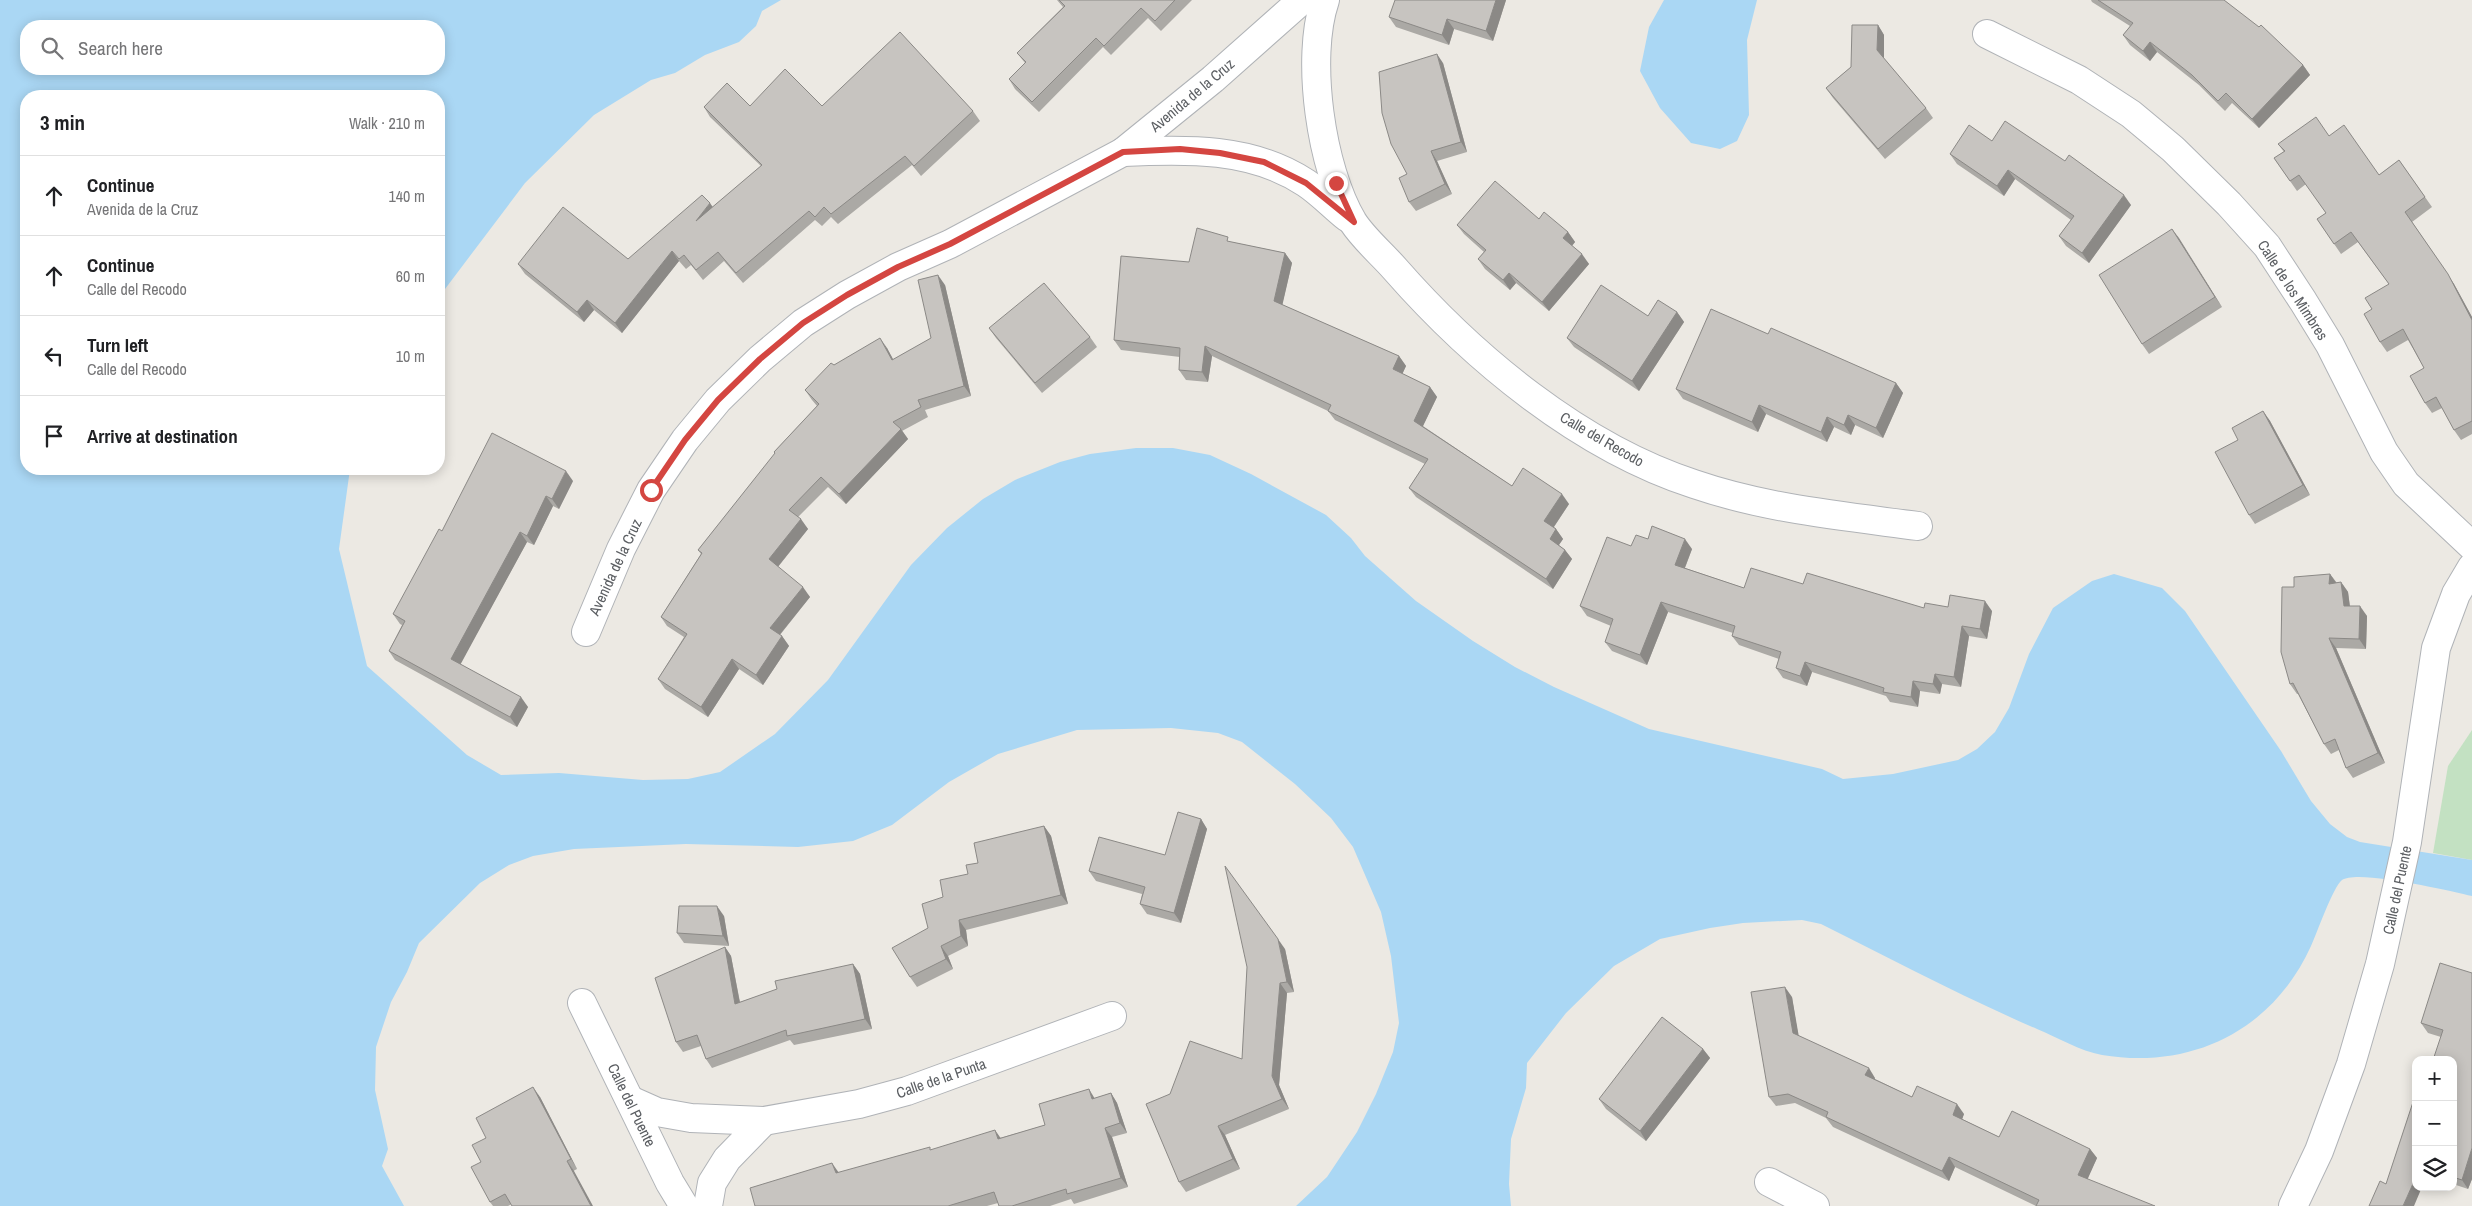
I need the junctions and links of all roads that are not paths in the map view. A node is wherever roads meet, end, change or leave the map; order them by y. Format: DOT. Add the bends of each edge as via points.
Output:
graph roads {
  1 [pos="1302,0"];
  2 [pos="1325,0"];
  3 [pos="1987,34"];
  4 [pos="1123,152"];
  5 [pos="1354,222"];
  6 [pos="1918,526"];
  7 [pos="2472,546"];
  8 [pos="2472,567"];
  9 [pos="586,632"];
  10 [pos="582,1002"];
  11 [pos="1112,1016"];
  12 [pos="630,1100"];
  13 [pos="764,1121"];
  14 [pos="1769,1182"];
  15 [pos="684,1206"];
  16 [pos="708,1206"];
  17 [pos="1814,1206"];
  18 [pos="2293,1206"];
  1 -- 4 [label="street, Avenida de la Cruz" via="1213,79"];
  2 -- 5 [label="street, Calle del Recodo" via="1320,14 1316,56 1317,90 1326,148 1336,183"];
  3 -- 7 [label="street, Calle de los Mimbres" via="2079,80 2131,114 2173,149 2229,204 2267,246 2303,302 2330,346 2384,452 2406,484"];
  4 -- 5 [label="street, Calle del Recodo" via="1180,149 1264,162 1306,183"];
  4 -- 9 [label="street, Avenida de la Cruz" via="847,295 803,323 760,359 718,400 685,440 651,490"];
  5 -- 6 [label="street, Calle del Recodo" via="1432,311 1507,376 1574,426 1630,458 1693,484 1772,506"];
  8 -- 18 [label="street, Calle del Puente" via="2456,594 2436,648 2407,842 2380,964 2351,1064 2319,1151"];
  10 -- 12 [label="street, Calle del Puente"];
  11 -- 13 [label="street, Calle de la Punta" via="907,1091 859,1104"];
  12 -- 13 [label="street, Calle de la Punta" via="657,1112 691,1118"];
  12 -- 15 [label="street, Calle del Puente"];
  13 -- 16 [label="street" via="727,1159 712,1183"];
  14 -- 17 [label="street"];
}
